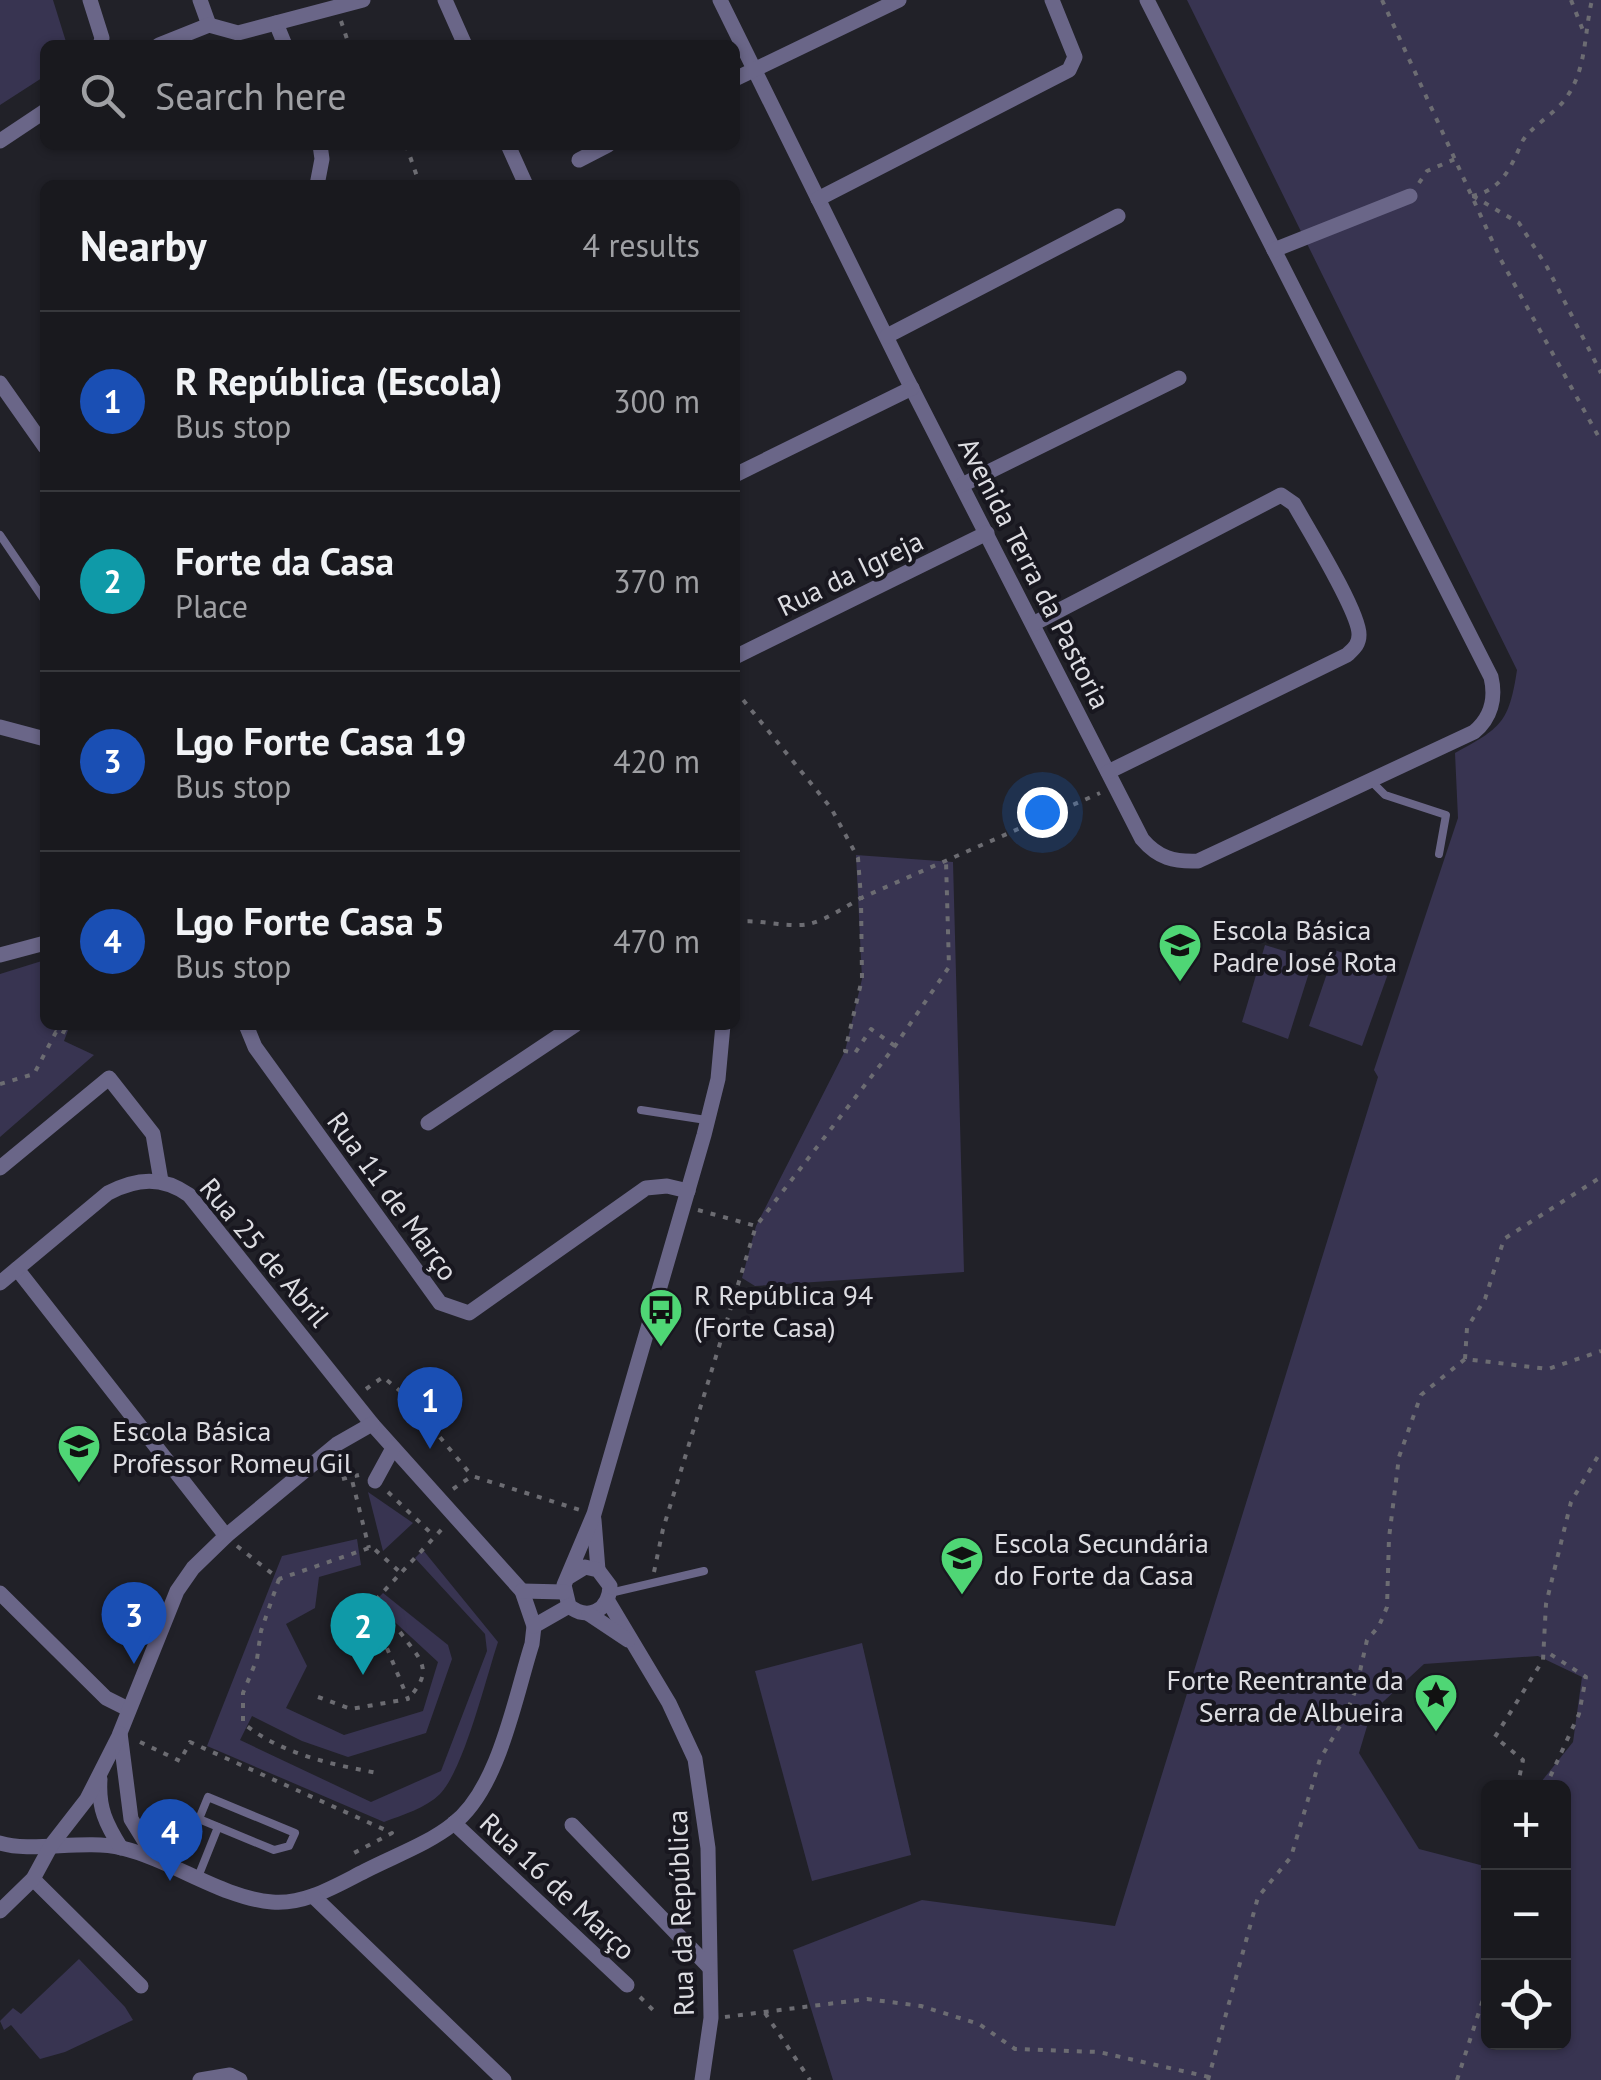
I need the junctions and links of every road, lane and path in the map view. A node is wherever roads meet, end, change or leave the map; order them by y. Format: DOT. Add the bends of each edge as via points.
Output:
graph roads {
  1 [pos="90,0"];
  2 [pos="200,0"];
  3 [pos="363,0"];
  4 [pos="445,0"];
  5 [pos="720,0"];
  6 [pos="900,0"];
  7 [pos="1052,0"];
  8 [pos="1147,0"];
  9 [pos="1382,0"];
  10 [pos="1571,0"];
  11 [pos="1592,0"];
  12 [pos="336,8"];
  13 [pos="276,24"];
  14 [pos="208,25"];
  15 [pos="1586,37"];
  16 [pos="101,40"];
  17 [pos="171,40"];
  18 [pos="283,40"];
  19 [pos="347,40"];
  20 [pos="462,40"];
  21 [pos="740,40"];
  22 [pos="740,41"];
  23 [pos="754,69"];
  24 [pos="740,76"];
  25 [pos="40,114"];
  26 [pos="0,141"];
  27 [pos="321,150"];
  28 [pos="408,150"];
  29 [pos="510,150"];
  30 [pos="598,150"];
  31 [pos="1455,158"];
  32 [pos="579,160"];
  33 [pos="318,180"];
  34 [pos="418,180"];
  35 [pos="524,180"];
  36 [pos="1410,196"];
  37 [pos="1472,196"];
  38 [pos="818,199"];
  39 [pos="1118,216"];
  40 [pos="1274,250"];
  41 [pos="886,336"];
  42 [pos="1601,373"];
  43 [pos="1179,378"];
  44 [pos="0,383"];
  45 [pos="912,388"];
  46 [pos="40,440"];
  47 [pos="1601,440"];
  48 [pos="740,473"];
  49 [pos="962,485"];
  50 [pos="987,533"];
  51 [pos="0,536"];
  52 [pos="40,594"];
  53 [pos="1033,624"];
  54 [pos="740,655"];
  55 [pos="740,696"];
  56 [pos="0,727"];
  57 [pos="40,738"];
  58 [pos="1112,779"];
  59 [pos="1370,780"];
  60 [pos="1439,854"];
  61 [pos="946,861"];
  62 [pos="861,898"];
  63 [pos="740,922"];
  64 [pos="40,943"];
  65 [pos="0,955"];
  66 [pos="65,1030"];
  67 [pos="248,1030"];
  68 [pos="568,1030"];
  69 [pos="723,1030"];
  70 [pos="894,1046"];
  71 [pos="0,1084"];
  72 [pos="641,1110"];
  73 [pos="708,1120"];
  74 [pos="428,1123"];
  75 [pos="0,1168"];
  76 [pos="1601,1177"];
  77 [pos="162,1181"];
  78 [pos="686,1199"];
  79 [pos="756,1226"];
  80 [pos="17,1269"];
  81 [pos="0,1282"];
  82 [pos="1601,1351"];
  83 [pos="1465,1359"];
  84 [pos="353,1401"];
  85 [pos="372,1424"];
  86 [pos="337,1444"];
  87 [pos="394,1448"];
  88 [pos="1601,1451"];
  89 [pos="351,1476"];
  90 [pos="472,1476"];
  91 [pos="342,1479"];
  92 [pos="376,1482"];
  93 [pos="440,1498"];
  94 [pos="594,1514"];
  95 [pos="456,1515"];
  96 [pos="226,1536"];
  97 [pos="435,1537"];
  98 [pos="369,1548"];
  99 [pos="598,1570"];
  100 [pos="704,1572"];
  101 [pos="401,1573"];
  102 [pos="279,1579"];
  103 [pos="651,1583"];
  104 [pos="522,1591"];
  105 [pos="566,1592"];
  106 [pos="0,1593"];
  107 [pos="609,1597"];
  108 [pos="370,1606"];
  109 [pos="590,1614"];
  110 [pos="534,1626"];
  111 [pos="400,1632"];
  112 [pos="340,1638"];
  113 [pos="630,1641"];
  114 [pos="1545,1651"];
  115 [pos="318,1697"];
  116 [pos="408,1699"];
  117 [pos="128,1709"];
  118 [pos="120,1734"];
  119 [pos="101,1770"];
  120 [pos="377,1773"];
  121 [pos="1519,1780"];
  122 [pos="1549,1780"];
  123 [pos="454,1824"];
  124 [pos="572,1826"];
  125 [pos="218,1827"];
  126 [pos="0,1843"];
  127 [pos="52,1844"];
  128 [pos="121,1848"];
  129 [pos="156,1858"];
  130 [pos="362,1872"];
  131 [pos="198,1877"];
  132 [pos="32,1878"];
  133 [pos="313,1896"];
  134 [pos="0,1911"];
  135 [pos="708,1967"];
  136 [pos="627,1985"];
  137 [pos="141,1986"];
  138 [pos="1481,2006"];
  139 [pos="654,2011"];
  140 [pos="765,2013"];
  141 [pos="711,2018"];
  142 [pos="1209,2078"];
  143 [pos="200,2080"];
  144 [pos="240,2080"];
  145 [pos="504,2080"];
  146 [pos="702,2080"];
  147 [pos="810,2080"];
  148 [pos="1457,2080"];
  1 -- 16 [label="street"];
  2 -- 14 [label="street"];
  3 -- 12 [label="street"];
  4 -- 20 [label="street"];
  5 -- 21 [label="street, Avenida Terra da Pastoria"];
  6 -- 23 [label="street"];
  7 -- 38 [label="street" via="1076,57 1069,70"];
  8 -- 40 [label="street"];
  9 -- 31 [label="path"];
  10 -- 15 [label="path"];
  11 -- 15 [label="path"];
  12 -- 13 [label="street"];
  12 -- 19 [label="path"];
  13 -- 14 [label="street" via="238,32"];
  13 -- 18 [label="street"];
  14 -- 17 [label="street"];
  15 -- 37 [label="path" via="1564,101 1523,139 1509,173"];
  22 -- 23 [label="street, Avenida Terra da Pastoria"];
  23 -- 24 [label="street"];
  23 -- 38 [label="street, Avenida Terra da Pastoria"];
  25 -- 26 [label="street"];
  27 -- 33 [label="street"];
  28 -- 34 [label="path"];
  29 -- 35 [label="street"];
  30 -- 32 [label="street"];
  31 -- 36 [label="path" via="1426,171"];
  31 -- 37 [label="path"];
  36 -- 40 [label="street"];
  37 -- 42 [label="path" via="1520,222"];
  37 -- 47 [label="path"];
  38 -- 41 [label="street, Avenida Terra da Pastoria"];
  39 -- 41 [label="street"];
  40 -- 59 [label="street, Avenida Terra da Pastoria" via="1494,688 1490,709 1474,732"];
  41 -- 45 [label="street, Avenida Terra da Pastoria"];
  43 -- 49 [label="street"];
  44 -- 46 [label="street"];
  45 -- 48 [label="street"];
  45 -- 49 [label="street, Avenida Terra da Pastoria"];
  49 -- 50 [label="street, Avenida Terra da Pastoria"];
  50 -- 53 [label="street, Avenida Terra da Pastoria"];
  50 -- 54 [label="street, Rua da Igreja"];
  51 -- 52 [label="lane"];
  53 -- 58 [label="street, Avenida Terra da Pastoria"];
  53 -- 58 [label="street" via="1281,495 1294,504 1347,603 1360,632 1346,655"];
  55 -- 62 [label="path" via="830,808 858,858"];
  56 -- 57 [label="street"];
  58 -- 59 [label="street, Avenida Terra da Pastoria" via="1151,850 1182,862 1198,861"];
  58 -- 61 [label="path"];
  59 -- 60 [label="lane" via="1385,795 1446,815"];
  61 -- 62 [label="path"];
  61 -- 70 [label="path" via="950,967"];
  62 -- 63 [label="path" via="812,924"];
  62 -- 70 [label="path" via="862,979 846,1051 855,1053 871,1029"];
  64 -- 65 [label="street"];
  66 -- 71 [label="path" via="62,1036 56,1032 34,1074"];
  67 -- 78 [label="street, Rua 11 de Março" via="440,1303 469,1313 646,1188 666,1186"];
  68 -- 74 [label="street"];
  69 -- 73 [label="street"];
  70 -- 79 [label="path"];
  72 -- 73 [label="lane"];
  73 -- 78 [label="street"];
  75 -- 77 [label="street" via="109,1078 154,1134"];
  76 -- 83 [label="path" via="1504,1239 1485,1299 1467,1328"];
  77 -- 80 [label="street, Rua 25 de Abril" via="128,1183 108,1193"];
  77 -- 84 [label="street, Rua 25 de Abril" via="190,1196"];
  78 -- 79 [label="path"];
  78 -- 94 [label="street"];
  79 -- 103 [label="path"];
  80 -- 81 [label="street, Rua 25 de Abril"];
  80 -- 96 [label="street"];
  82 -- 83 [label="path" via="1548,1370"];
  83 -- 142 [label="path" via="1420,1395 1399,1457 1387,1607 1368,1640 1343,1721 1320,1759 1292,1857 1258,1898"];
  84 -- 85 [label="street, Rua 25 de Abril"];
  84 -- 90 [label="path" via="383,1377"];
  85 -- 86 [label="street"];
  85 -- 87 [label="street, Rua 25 de Abril"];
  86 -- 89 [label="path"];
  86 -- 96 [label="street"];
  87 -- 92 [label="street"];
  87 -- 93 [label="street, Rua 25 de Abril"];
  88 -- 114 [label="path" via="1572,1502 1546,1604"];
  89 -- 91 [label="path"];
  89 -- 92 [label="path"];
  89 -- 98 [label="path"];
  90 -- 93 [label="path"];
  90 -- 94 [label="path"];
  92 -- 97 [label="path"];
  93 -- 95 [label="street, Rua 25 de Abril"];
  94 -- 99 [label="street"];
  94 -- 105 [label="street"];
  95 -- 97 [label="path"];
  95 -- 104 [label="street, Rua 25 de Abril"];
  96 -- 102 [label="path"];
  96 -- 117 [label="street" via="177,1592"];
  97 -- 101 [label="path"];
  98 -- 101 [label="path"];
  98 -- 102 [label="path"];
  99 -- 105 [label="street" via="584,1568"];
  99 -- 107 [label="street" via="608,1580"];
  100 -- 103 [label="lane"];
  101 -- 108 [label="path"];
  102 -- 120 [label="path" via="243,1693 243,1723 318,1762"];
  103 -- 107 [label="lane"];
  104 -- 105 [label="street"];
  104 -- 110 [label="street"];
  105 -- 109 [label="street" via="574,1611"];
  105 -- 110 [label="street"];
  106 -- 117 [label="street" via="106,1698"];
  107 -- 109 [label="street"];
  107 -- 113 [label="street, Rua da República"];
  108 -- 112 [label="path"];
  108 -- 116 [label="path"];
  109 -- 113 [label="street, Rua da República"];
  110 -- 123 [label="street" via="484,1787"];
  111 -- 116 [label="path" via="424,1664 423,1682"];
  113 -- 135 [label="street, Rua da República" via="695,1760 708,1848"];
  114 -- 121 [label="path" via="1495,1736 1523,1760"];
  114 -- 122 [label="path" via="1586,1677 1578,1714"];
  115 -- 116 [label="path" via="351,1710"];
  117 -- 118 [label="street"];
  118 -- 119 [label="street"];
  118 -- 129 [label="street" via="131,1819"];
  118 -- 130 [label="path" via="180,1761 190,1742 392,1833 354,1852"];
  119 -- 127 [label="street"];
  119 -- 128 [label="street" via="102,1815"];
  123 -- 130 [label="street"];
  123 -- 136 [label="street, Rua 16 de Março"];
  124 -- 135 [label="street"];
  125 -- 125 [label="lane" via="274,1850 289,1846 295,1833 208,1797 198,1819"];
  125 -- 131 [label="lane"];
  126 -- 127 [label="street"];
  127 -- 128 [label="street"];
  127 -- 132 [label="street"];
  128 -- 129 [label="street"];
  129 -- 131 [label="street"];
  130 -- 133 [label="street"];
  131 -- 133 [label="street" via="271,1902"];
  132 -- 134 [label="street"];
  132 -- 137 [label="street"];
  133 -- 145 [label="street"];
  135 -- 141 [label="street, Rua da República"];
  136 -- 139 [label="path"];
  138 -- 148 [label="path"];
  140 -- 141 [label="path"];
  140 -- 142 [label="path" via="867,1998 979,2024 1016,2048 1099,2052"];
  140 -- 147 [label="path"];
  141 -- 146 [label="street, Rua da República"];
  143 -- 144 [label="street"];
}
